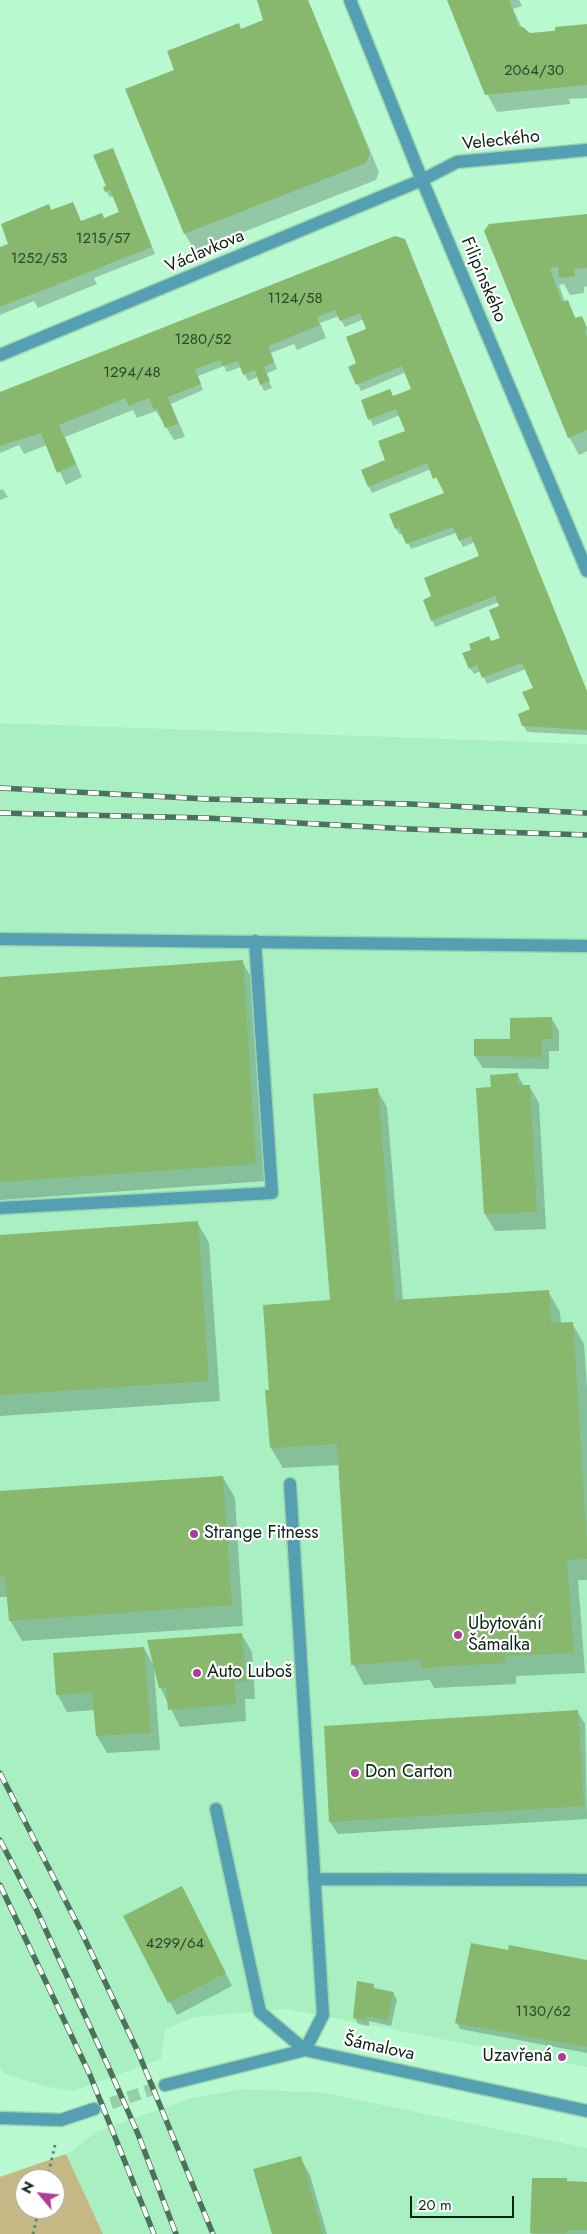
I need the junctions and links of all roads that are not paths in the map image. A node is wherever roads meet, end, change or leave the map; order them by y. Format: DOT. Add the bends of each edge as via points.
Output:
graph roads {
  1 [pos="350,0"];
  2 [pos="587,150"];
  3 [pos="422,180"];
  4 [pos="0,356"];
  5 [pos="587,571"];
  6 [pos="0,939"];
  7 [pos="255,941"];
  8 [pos="587,946"];
  9 [pos="0,1208"];
  10 [pos="290,1484"];
  11 [pos="216,1809"];
  12 [pos="314,1879"];
  13 [pos="587,1880"];
  14 [pos="305,2050"];
  15 [pos="165,2085"];
  16 [pos="94,2109"];
  17 [pos="587,2111"];
  18 [pos="0,2118"];
  1 -- 3 [label="street, Filipínského"];
  2 -- 3 [label="street, Veleckého" via="457,162"];
  3 -- 4 [label="street, Václavkova"];
  3 -- 5 [label="street, Filipínského"];
  6 -- 7 [label="street"];
  7 -- 8 [label="street"];
  7 -- 9 [label="street" via="272,1194"];
  10 -- 12 [label="street"];
  11 -- 14 [label="street" via="260,2012"];
  12 -- 13 [label="street"];
  12 -- 14 [label="street" via="323,2015"];
  14 -- 15 [label="street, Šámalova"];
  14 -- 17 [label="street, Šámalova"];
  16 -- 18 [label="street" via="61,2120"];
}
